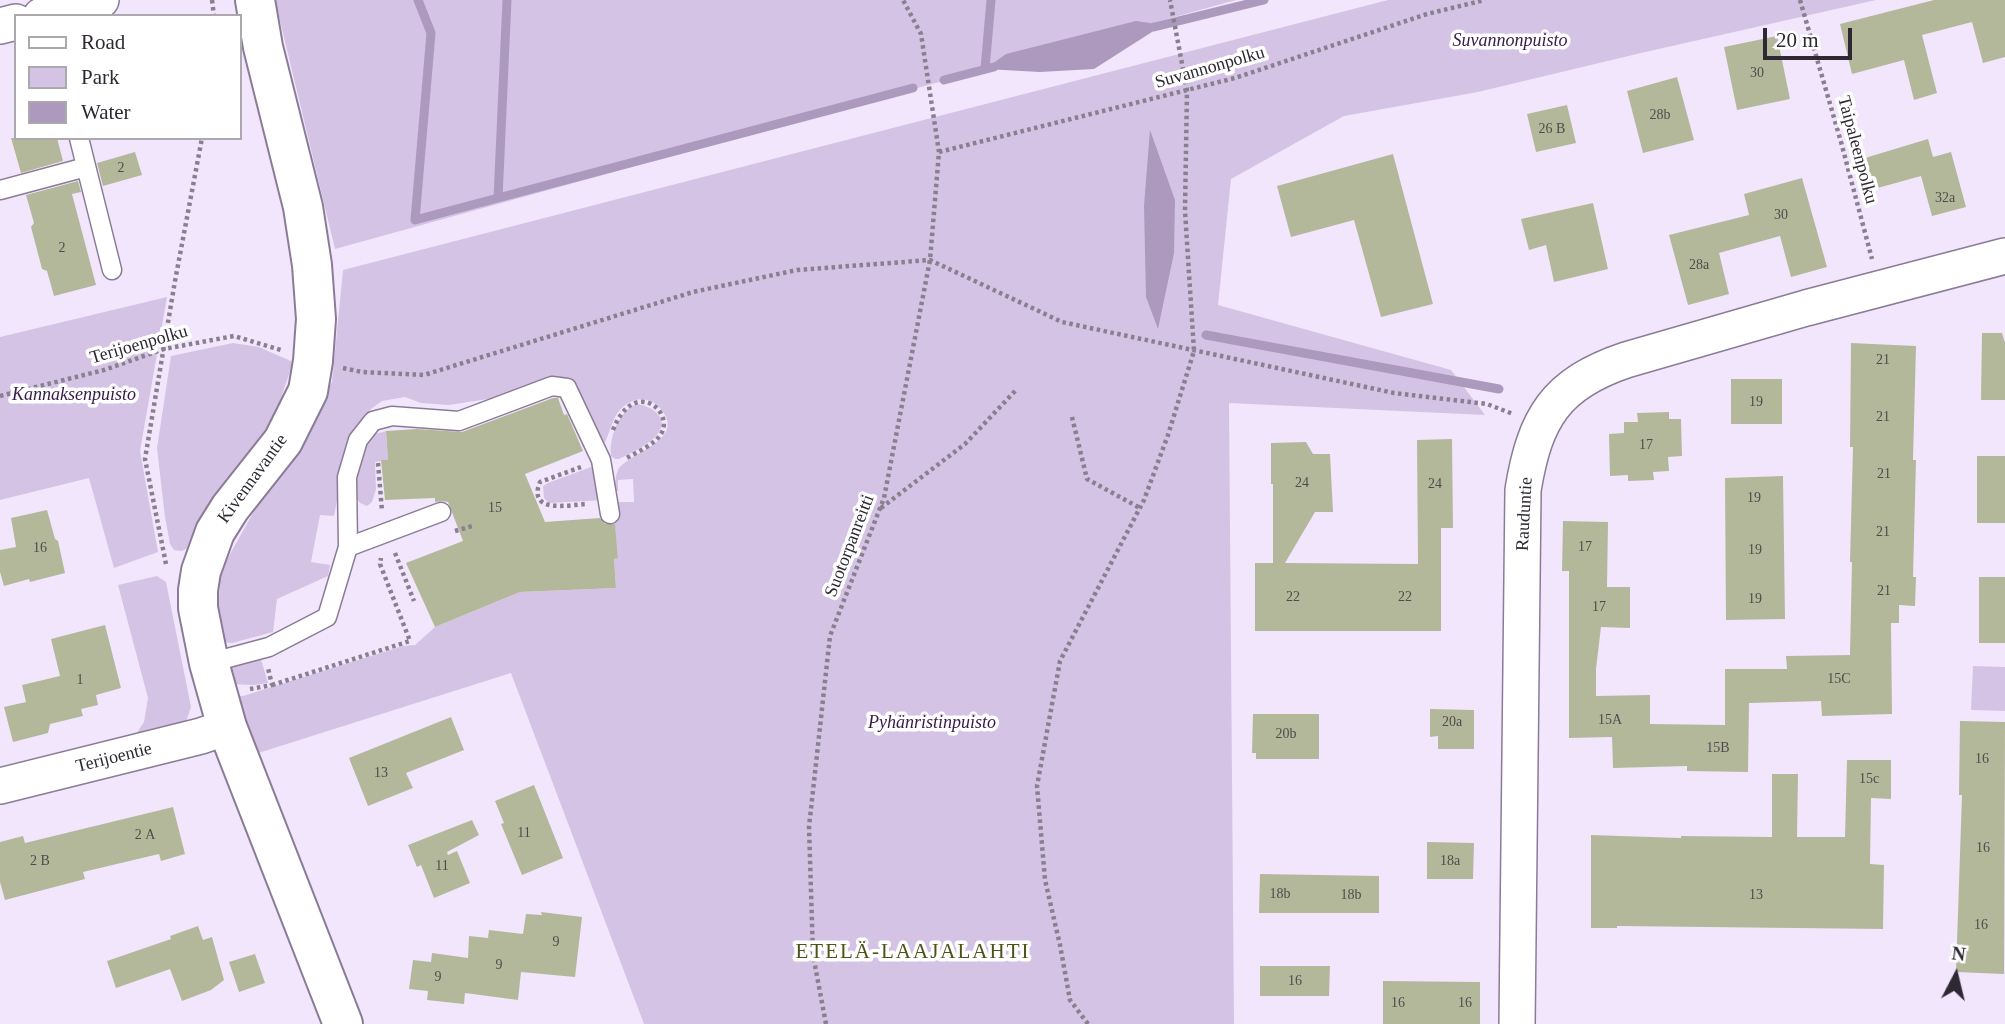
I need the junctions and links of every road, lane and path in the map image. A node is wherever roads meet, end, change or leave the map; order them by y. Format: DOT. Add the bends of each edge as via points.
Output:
graph roads {
  1 [pos="101,0"];
  2 [pos="255,0"];
  3 [pos="903,0"];
  4 [pos="1170,0"];
  5 [pos="1485,0"];
  6 [pos="1800,0"];
  7 [pos="49,14"];
  8 [pos="1186,90"];
  9 [pos="79,140"];
  10 [pos="939,152"];
  11 [pos="86,167"];
  12 [pos="0,190"];
  13 [pos="2005,256"];
  14 [pos="930,260"];
  15 [pos="112,270"];
  16 [pos="1880,288"];
  17 [pos="1194,351"];
  18 [pos="299,356"];
  19 [pos="1017,389"];
  20 [pos="0,396"];
  21 [pos="1072,416"];
  22 [pos="1540,426"];
  23 [pos="601,460"];
  24 [pos="378,463"];
  25 [pos="610,508"];
  26 [pos="880,508"];
  27 [pos="1140,508"];
  28 [pos="441,512"];
  29 [pos="472,526"];
  30 [pos="383,534"];
  31 [pos="446,534"];
  32 [pos="348,547"];
  33 [pos="414,601"];
  34 [pos="209,663"];
  35 [pos="272,685"];
  36 [pos="228,727"];
  37 [pos="0,786"];
  38 [pos="343,1024"];
  39 [pos="826,1024"];
  40 [pos="1088,1024"];
  41 [pos="1517,1024"];
  1 -- 7 [label="street"];
  2 -- 18 [label="street, Kivennavantie" via="302,199 312,265 316,319"];
  3 -- 10 [label="path, Suotorpanreitti" via="921,34"];
  4 -- 8 [label="path"];
  5 -- 8 [label="path, Suvannonpolku"];
  6 -- 16 [label="path, Taipaleenpolku"];
  8 -- 10 [label="path, Suvannonpolku"];
  8 -- 17 [label="path" via="1185,211"];
  9 -- 11 [label="lane"];
  10 -- 14 [label="path, Suotorpanreitti"];
  11 -- 12 [label="lane"];
  11 -- 15 [label="lane"];
  13 -- 16 [label="street, Rauduntie"];
  14 -- 17 [label="path" via="1062,322"];
  14 -- 18 [label="path, Terijoenpolku" via="797,270 693,292 424,375 362,372"];
  14 -- 26 [label="path, Suotorpanreitti"];
  16 -- 22 [label="street, Rauduntie" via="1605,367 1565,394"];
  17 -- 22 [label="path" via="1394,393 1487,404"];
  17 -- 27 [label="path"];
  18 -- 20 [label="path, Terijoenpolku" via="234,335 164,349 104,370"];
  18 -- 34 [label="street, Kivennavantie" via="308,391 283,441 223,518 207,549 198,608"];
  19 -- 26 [label="path" via="965,444"];
  21 -- 27 [label="path" via="1087,478"];
  22 -- 41 [label="street, Rauduntie" via="1523,490"];
  23 -- 23 [label="path" via="617,464 656,440 665,425 662,413 643,401 628,405 617,418"];
  23 -- 25 [label="lane"];
  23 -- 25 [label="path" via="540,482 538,494 547,506"];
  23 -- 32 [label="lane" via="567,388 552,386 459,421 392,416 373,421 358,440 347,477"];
  24 -- 30 [label="path"];
  26 -- 39 [label="path, Suotorpanreitti" via="830,636 809,827 813,955"];
  27 -- 40 [label="path" via="1060,661 1037,786 1045,880 1070,1000"];
  28 -- 30 [label="lane"];
  29 -- 31 [label="path"];
  30 -- 32 [label="lane"];
  32 -- 34 [label="lane" via="327,617 269,647"];
  33 -- 35 [label="path" via="395,552 384,555 380,564 410,641"];
  34 -- 36 [label="street, Kivennavantie"];
  36 -- 37 [label="street, Terijoentie"];
  36 -- 38 [label="street, Kivennavantie"];
}
